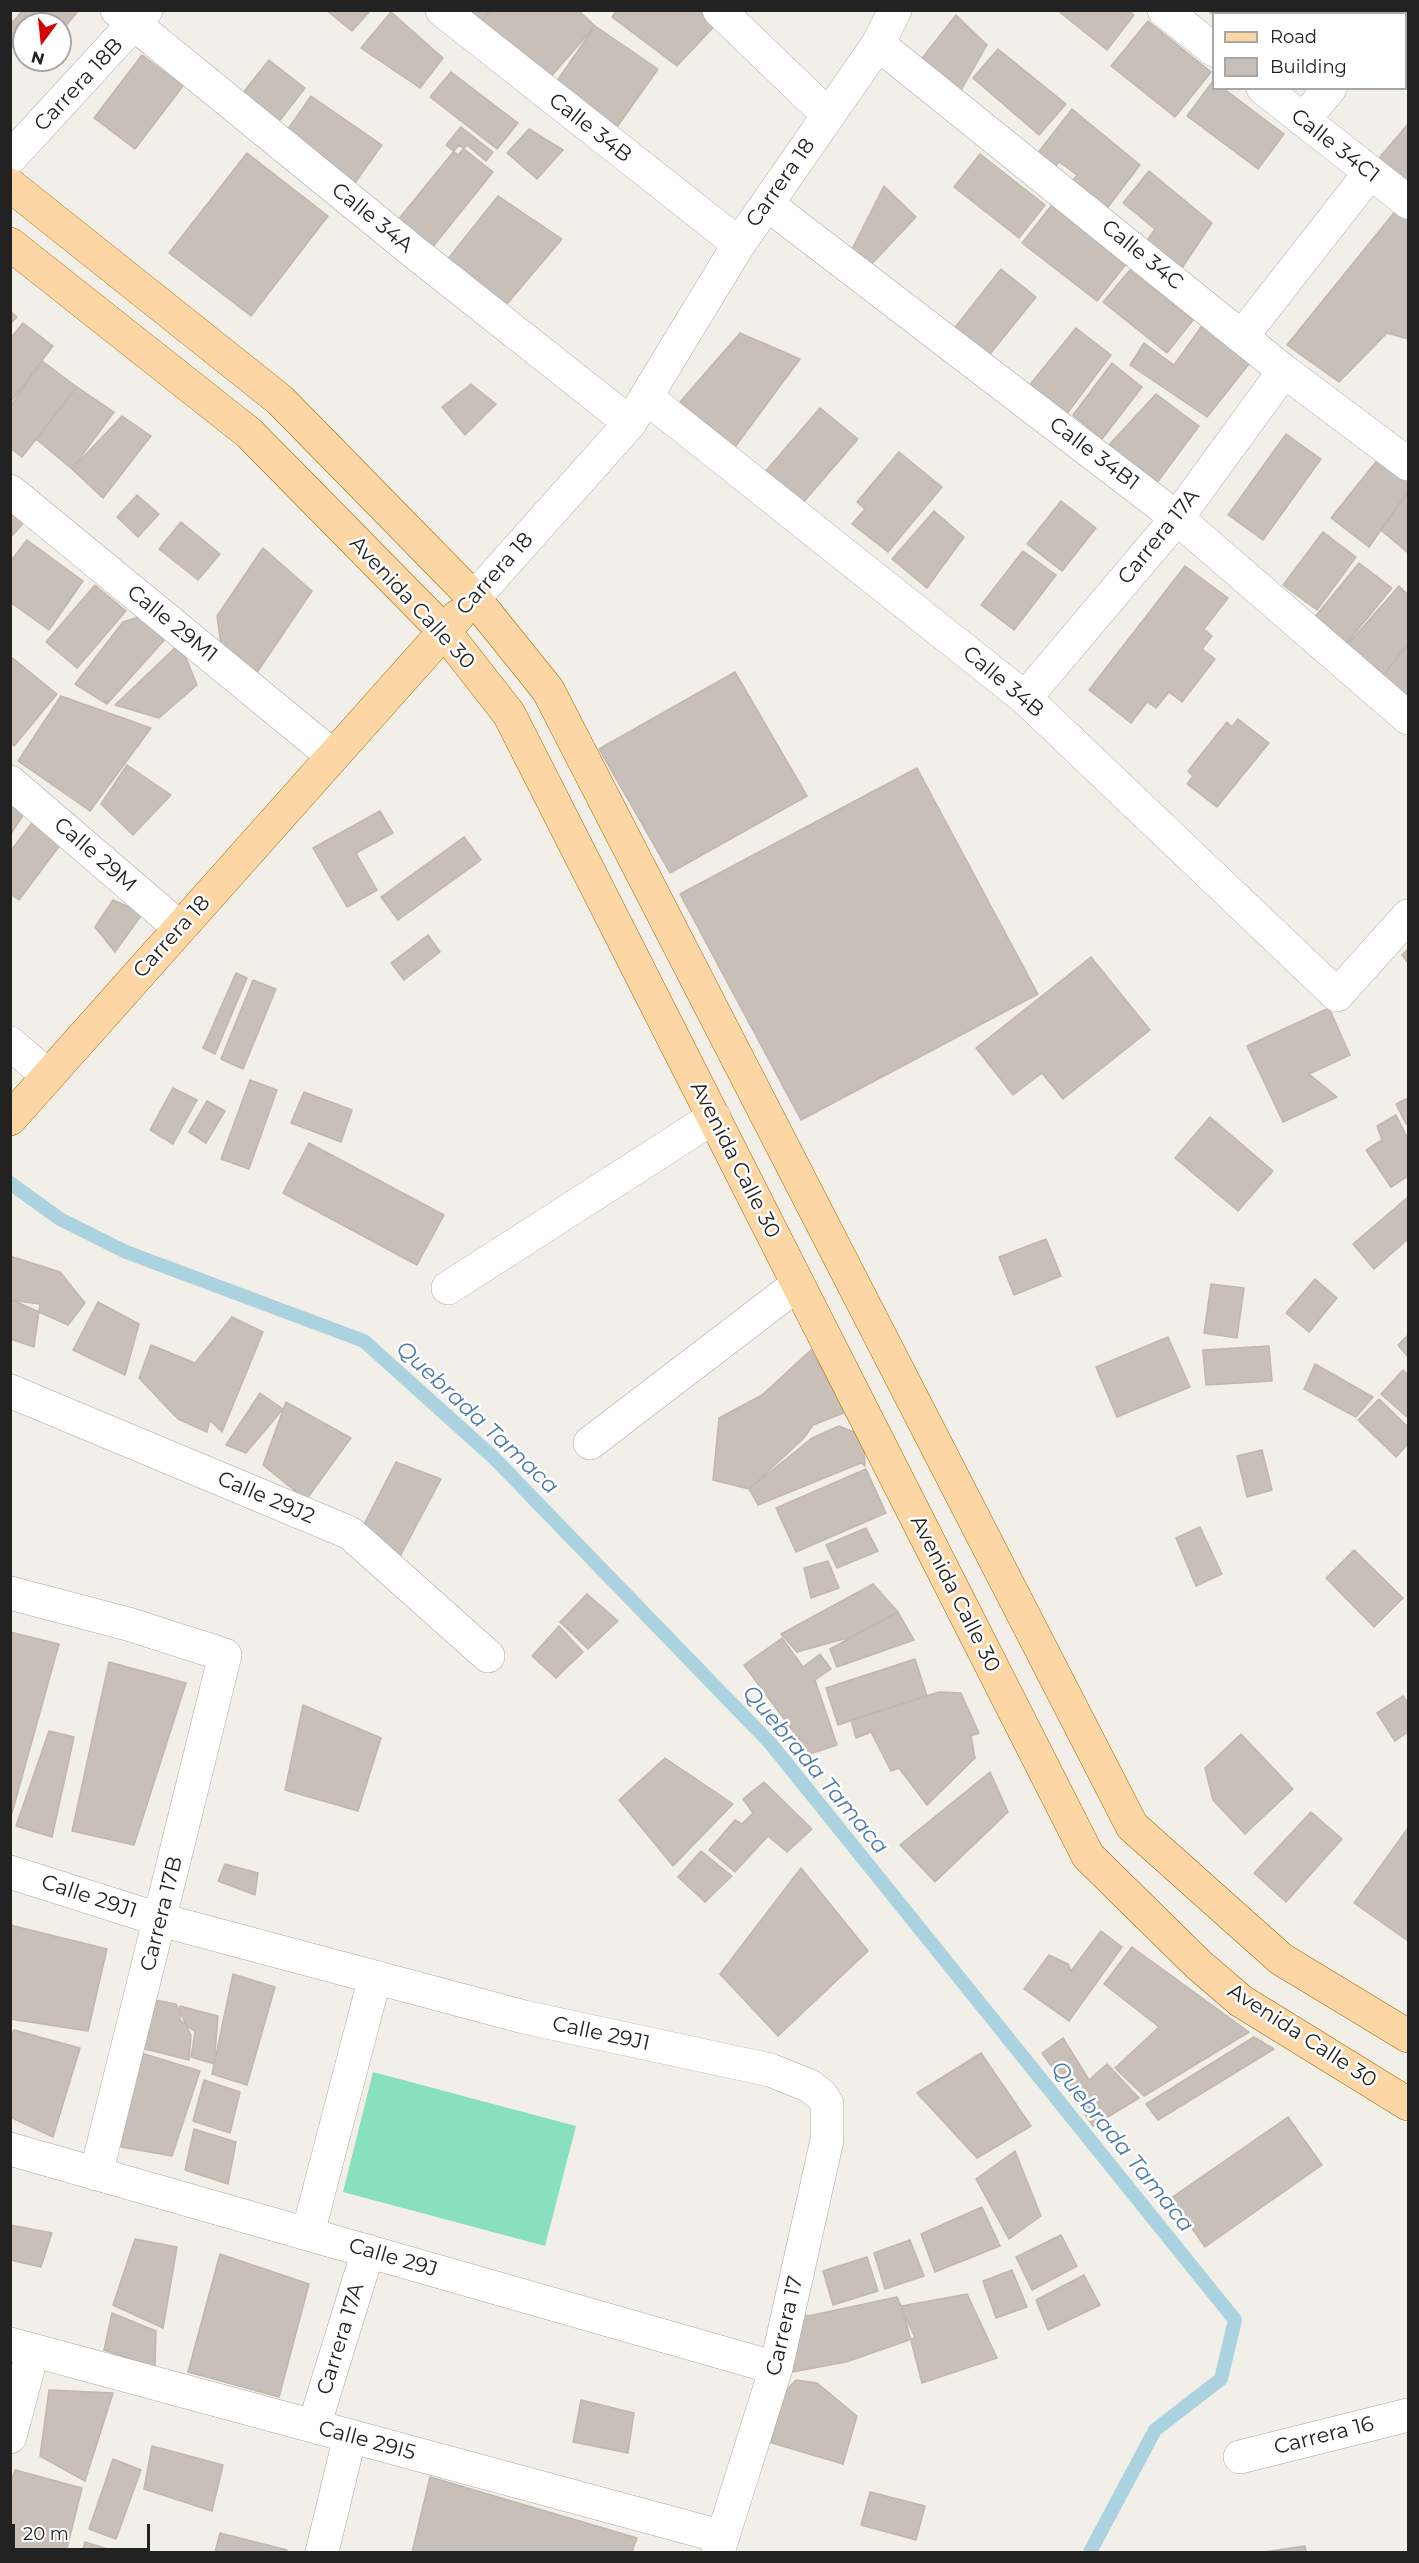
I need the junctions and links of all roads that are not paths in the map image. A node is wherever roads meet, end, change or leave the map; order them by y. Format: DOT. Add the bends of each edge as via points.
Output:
graph roads {
  1 [pos="442,10"];
  2 [pos="719,10"];
  3 [pos="895,10"];
  4 [pos="1164,10"];
  5 [pos="133,15"];
  6 [pos="878,44"];
  7 [pos="1212,48"];
  8 [pos="1266,90"];
  9 [pos="1328,90"];
  10 [pos="828,115"];
  11 [pos="1303,120"];
  12 [pos="10,158"];
  13 [pos="1369,174"];
  14 [pos="10,185"];
  15 [pos="1408,202"];
  16 [pos="767,204"];
  17 [pos="10,244"];
  18 [pos="739,244"];
  19 [pos="1243,335"];
  20 [pos="1284,371"];
  21 [pos="638,410"];
  22 [pos="1408,464"];
  23 [pos="10,492"];
  24 [pos="1177,518"];
  25 [pos="474,598"];
  26 [pos="444,631"];
  27 [pos="1025,698"];
  28 [pos="1408,718"];
  29 [pos="333,756"];
  30 [pos="10,782"];
  31 [pos="1408,916"];
  32 [pos="180,928"];
  33 [pos="10,1043"];
  34 [pos="48,1076"];
  35 [pos="714,1117"];
  36 [pos="10,1119"];
  37 [pos="798,1284"];
  38 [pos="448,1288"];
  39 [pos="10,1391"];
  40 [pos="590,1443"];
  41 [pos="10,1593"];
  42 [pos="488,1656"];
  43 [pos="10,1872"];
  44 [pos="161,1920"];
  45 [pos="375,1977"];
  46 [pos="1408,2036"];
  47 [pos="822,2096"];
  48 [pos="1408,2104"];
  49 [pos="10,2149"];
  50 [pos="96,2174"];
  51 [pos="308,2233"];
  52 [pos="368,2251"];
  53 [pos="22,2347"];
  54 [pos="776,2368"];
  55 [pos="1408,2415"];
  56 [pos="314,2426"];
  57 [pos="350,2436"];
  58 [pos="10,2437"];
  59 [pos="1240,2457"];
  60 [pos="720,2545"];
  61 [pos="322,2553"];
  1 -- 18 [label="street, Calle 34B"];
  2 -- 10 [label="street"];
  3 -- 6 [label="street, Carrera 18"];
  4 -- 7 [label="street"];
  5 -- 12 [label="street, Carrera 18B"];
  5 -- 21 [label="street, Calle 34A" via="414,252"];
  6 -- 10 [label="street, Carrera 18"];
  6 -- 19 [label="street, Calle 34C"];
  8 -- 11 [label="street, Calle 34C1"];
  9 -- 11 [label="street"];
  10 -- 16 [label="street, Carrera 18"];
  11 -- 13 [label="street, Calle 34C1"];
  13 -- 15 [label="street, Calle 34C1"];
  13 -- 19 [label="street"];
  14 -- 25 [label="main road" via="279,400"];
  16 -- 18 [label="street, Carrera 18"];
  16 -- 24 [label="street, Calle 34B1"];
  17 -- 26 [label="main road, Avenida Calle 30" via="249,433"];
  18 -- 21 [label="street, Carrera 18"];
  19 -- 20 [label="street, Calle 34C"];
  20 -- 22 [label="street, Calle 34C"];
  20 -- 24 [label="street, Carrera 17A"];
  21 -- 25 [label="street, Carrera 18"];
  21 -- 27 [label="street, Calle 34B"];
  23 -- 29 [label="street, Calle 29M1"];
  24 -- 27 [label="street, Carrera 17A"];
  24 -- 28 [label="street, Calle 34B1"];
  25 -- 26 [label="main road, Carrera 18"];
  25 -- 46 [label="main road" via="548,690 1132,1826 1281,1959"];
  26 -- 29 [label="main road, Carrera 18"];
  26 -- 35 [label="main road, Avenida Calle 30" via="510,714"];
  27 -- 31 [label="street, Calle 34B" via="1337,995"];
  29 -- 32 [label="main road, Carrera 18"];
  30 -- 32 [label="street, Calle 29M"];
  32 -- 34 [label="main road, Carrera 18"];
  33 -- 34 [label="street"];
  34 -- 36 [label="main road, Carrera 18"];
  35 -- 37 [label="main road, Avenida Calle 30"];
  35 -- 38 [label="street"];
  37 -- 40 [label="street"];
  37 -- 48 [label="main road, Avenida Calle 30" via="1088,1856 1240,2001"];
  39 -- 42 [label="street, Calle 29J2" via="350,1533"];
  41 -- 44 [label="street, Carrera 17B" via="225,1654"];
  43 -- 44 [label="street, Calle 29J1"];
  44 -- 45 [label="street, Calle 29J1"];
  44 -- 50 [label="street, Carrera 17B"];
  45 -- 47 [label="street, Calle 29J1" via="524,2017 770,2070 810,2086"];
  45 -- 51 [label="street"];
  47 -- 54 [label="street, Carrera 17" via="827,2104 827,2140"];
  49 -- 50 [label="street, Calle 29J"];
  50 -- 51 [label="street, Calle 29J"];
  51 -- 52 [label="street, Calle 29J"];
  52 -- 54 [label="street, Calle 29J"];
  52 -- 56 [label="street, Carrera 17A"];
  53 -- 56 [label="street, Calle 29I5"];
  53 -- 58 [label="street"];
  54 -- 60 [label="street, Carrera 17"];
  55 -- 59 [label="street, Carrera 16"];
  56 -- 57 [label="street, Calle 29I5"];
  57 -- 60 [label="street, Calle 29I5"];
  57 -- 61 [label="street"];
}
